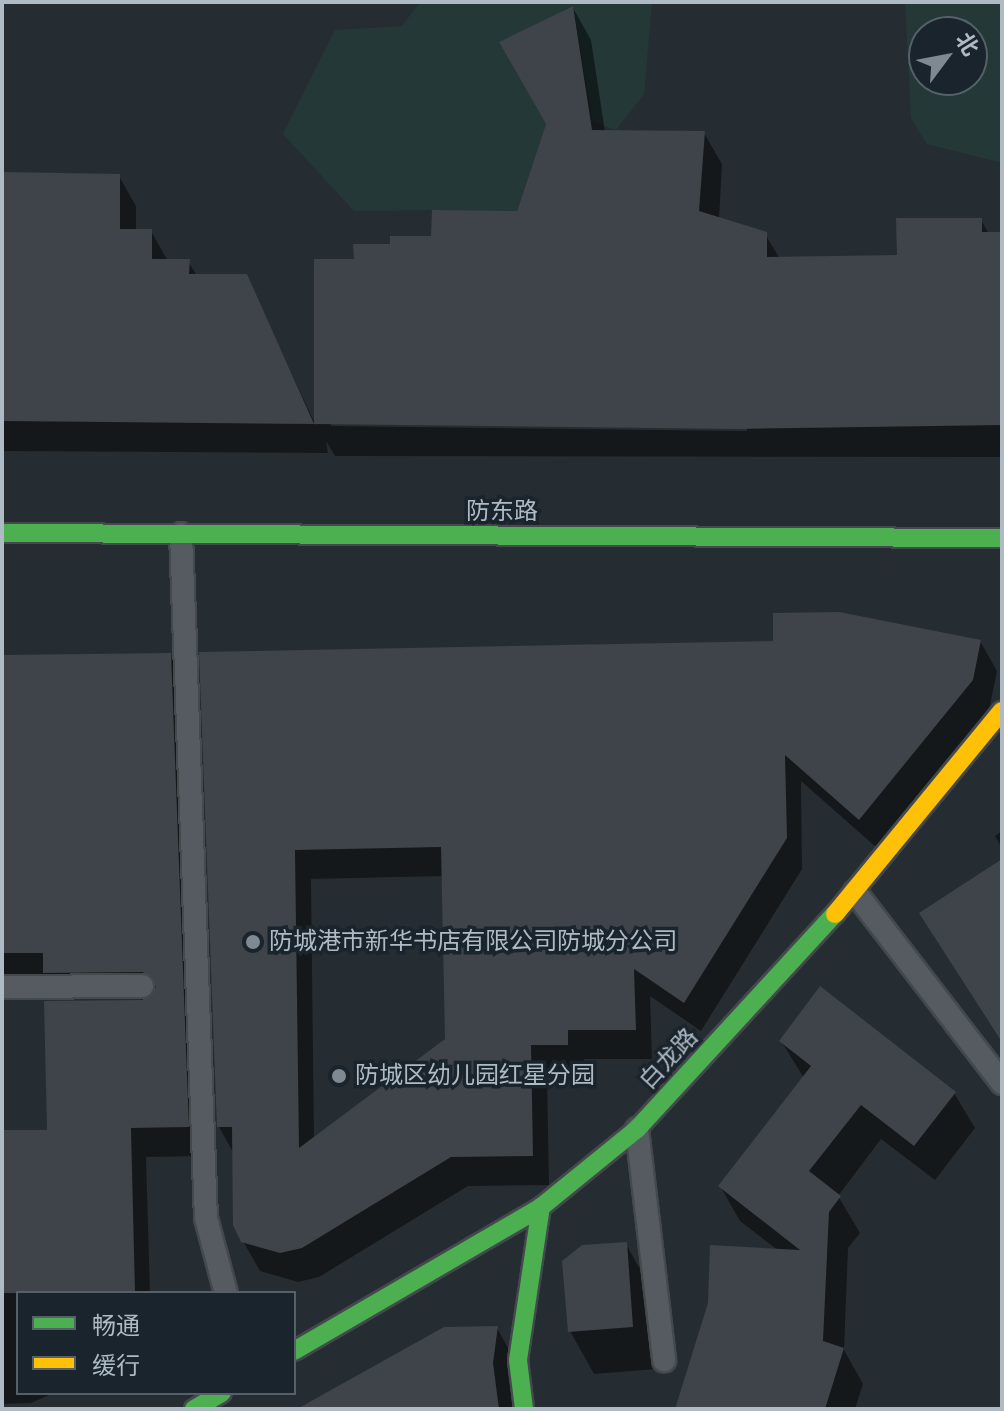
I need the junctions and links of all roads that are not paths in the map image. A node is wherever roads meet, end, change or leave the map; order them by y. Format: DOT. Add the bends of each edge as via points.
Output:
graph roads {
  1 [pos="2,533"];
  2 [pos="181,534"];
  3 [pos="1002,538"];
  4 [pos="1002,711"];
  5 [pos="855,892"];
  6 [pos="142,986"];
  7 [pos="2,987"];
  8 [pos="1002,1083"];
  9 [pos="637,1129"];
  10 [pos="541,1207"];
  11 [pos="225,1291"];
  12 [pos="296,1350"];
  13 [pos="664,1360"];
  14 [pos="218,1395"];
  15 [pos="194,1409"];
  16 [pos="524,1409"];
  1 -- 2 [label="street, 防东路"];
  2 -- 3 [label="street, 防东路"];
  2 -- 11 [label="lane" via="206,1218"];
  4 -- 5 [label="street, 白龙路"];
  5 -- 8 [label="lane"];
  5 -- 9 [label="street, 白龙路"];
  6 -- 7 [label="lane"];
  9 -- 10 [label="street, 白龙路"];
  9 -- 13 [label="lane"];
  10 -- 12 [label="street, 白龙路"];
  10 -- 16 [label="street" via="518,1360"];
  14 -- 15 [label="street"];
}
